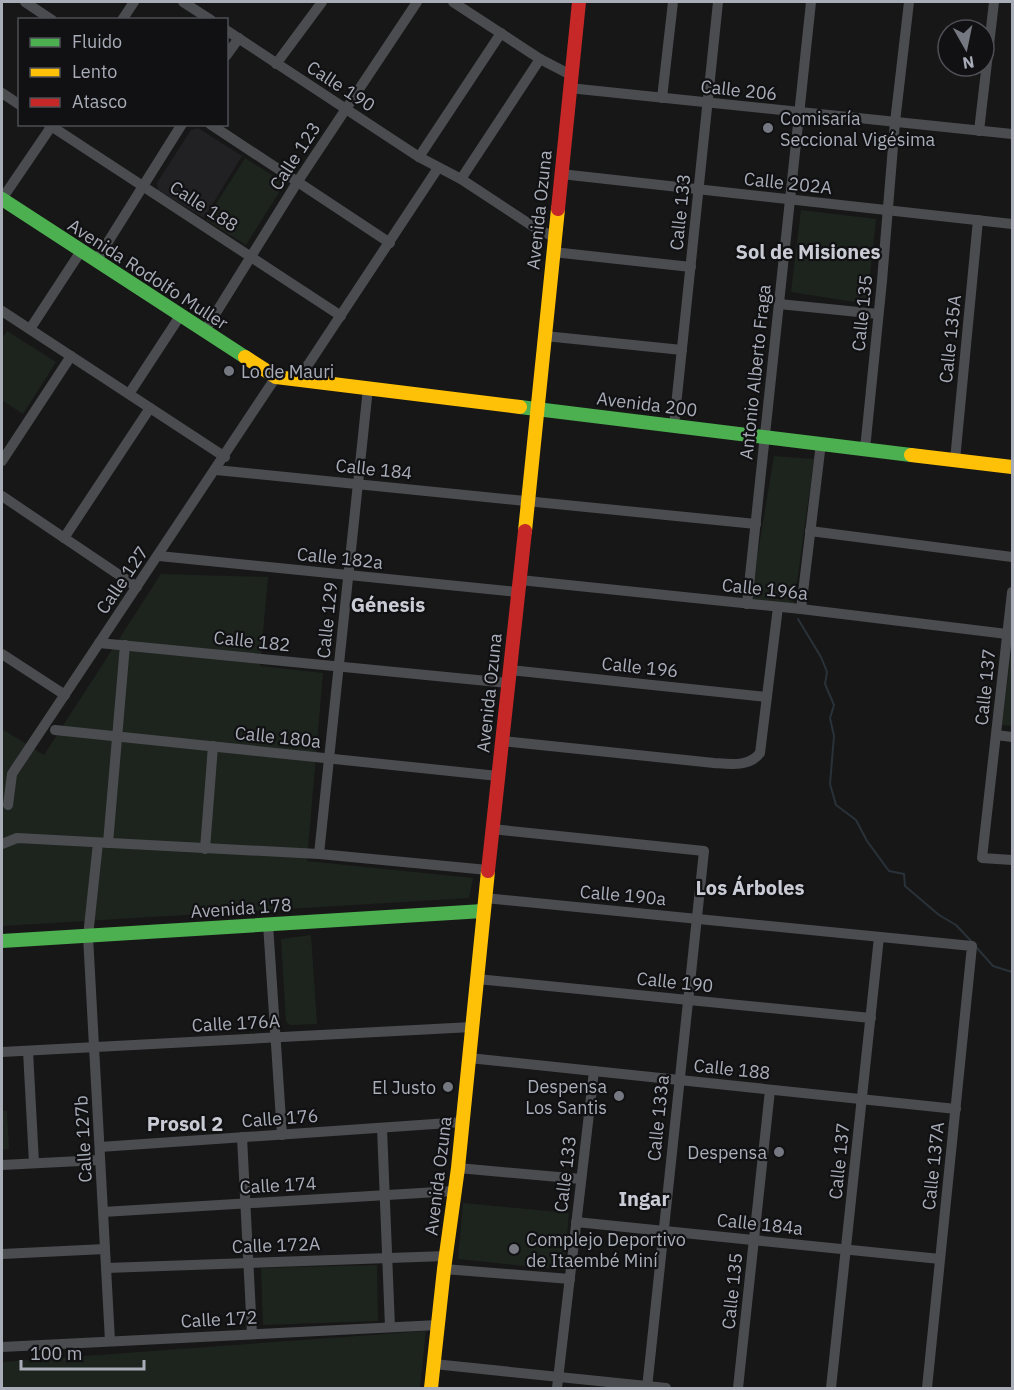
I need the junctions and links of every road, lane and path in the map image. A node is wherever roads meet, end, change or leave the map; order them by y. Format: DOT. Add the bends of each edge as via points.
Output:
graph roads {
  1 [pos="25,2"];
  2 [pos="134,2"];
  3 [pos="183,2"];
  4 [pos="322,2"];
  5 [pos="417,2"];
  6 [pos="453,2"];
  7 [pos="579,2"];
  8 [pos="673,2"];
  9 [pos="718,2"];
  10 [pos="812,2"];
  11 [pos="909,2"];
  12 [pos="994,2"];
  13 [pos="49,18"];
  14 [pos="123,18"];
  15 [pos="208,18"];
  16 [pos="228,31"];
  17 [pos="501,33"];
  18 [pos="239,38"];
  19 [pos="228,53"];
  20 [pos="540,59"];
  21 [pos="276,64"];
  22 [pos="570,82"];
  23 [pos="2,93"];
  24 [pos="662,98"];
  25 [pos="708,103"];
  26 [pos="18,104"];
  27 [pos="345,109"];
  28 [pos="800,113"];
  29 [pos="895,122"];
  30 [pos="50,126"];
  31 [pos="53,126"];
  32 [pos="181,126"];
  33 [pos="213,126"];
  34 [pos="979,131"];
  35 [pos="1012,134"];
  36 [pos="419,157"];
  37 [pos="438,168"];
  38 [pos="561,174"];
  39 [pos="461,179"];
  40 [pos="298,181"];
  41 [pos="144,186"];
  42 [pos="699,189"];
  43 [pos="2,199"];
  44 [pos="790,199"];
  45 [pos="888,211"];
  46 [pos="978,220"];
  47 [pos="1012,224"];
  48 [pos="554,237"];
  49 [pos="390,243"];
  50 [pos="81,251"];
  51 [pos="553,252"];
  52 [pos="252,257"];
  53 [pos="96,261"];
  54 [pos="691,267"];
  55 [pos="779,304"];
  56 [pos="2,313"];
  57 [pos="878,314"];
  58 [pos="180,316"];
  59 [pos="341,316"];
  60 [pos="30,329"];
  61 [pos="204,332"];
  62 [pos="545,336"];
  63 [pos="682,350"];
  64 [pos="71,356"];
  65 [pos="276,377"];
  66 [pos="298,380"];
  67 [pos="368,388"];
  68 [pos="129,394"];
  69 [pos="150,408"];
  70 [pos="538,409"];
  71 [pos="674,425"];
  72 [pos="765,436"];
  73 [pos="821,443"];
  74 [pos="865,449"];
  75 [pos="225,457"];
  76 [pos="955,460"];
  77 [pos="2,461"];
  78 [pos="1012,467"];
  79 [pos="216,470"];
  80 [pos="358,484"];
  81 [pos="2,496"];
  82 [pos="528,501"];
  83 [pos="756,524"];
  84 [pos="810,531"];
  85 [pos="64,538"];
  86 [pos="159,556"];
  87 [pos="1012,557"];
  88 [pos="348,575"];
  89 [pos="519,586"];
  90 [pos="137,587"];
  91 [pos="1012,592"];
  92 [pos="747,604"];
  93 [pos="778,607"];
  94 [pos="801,609"];
  95 [pos="1009,631"];
  96 [pos="99,643"];
  97 [pos="125,645"];
  98 [pos="2,654"];
  99 [pos="339,666"];
  100 [pos="509,677"];
  101 [pos="64,695"];
  102 [pos="766,697"];
  103 [pos="55,730"];
  104 [pos="996,735"];
  105 [pos="117,736"];
  106 [pos="1012,736"];
  107 [pos="502,741"];
  108 [pos="213,746"];
  109 [pos="329,759"];
  110 [pos="498,776"];
  111 [pos="4,804"];
  112 [pos="492,829"];
  113 [pos="103,843"];
  114 [pos="2,844"];
  115 [pos="205,849"];
  116 [pos="319,854"];
  117 [pos="1012,860"];
  118 [pos="488,870"];
  119 [pos="484,904"];
  120 [pos="696,918"];
  121 [pos="268,924"];
  122 [pos="88,936"];
  123 [pos="879,937"];
  124 [pos="2,941"];
  125 [pos="972,946"];
  126 [pos="477,978"];
  127 [pos="687,999"];
  128 [pos="871,1018"];
  129 [pos="472,1027"];
  130 [pos="275,1038"];
  131 [pos="94,1047"];
  132 [pos="28,1051"];
  133 [pos="2,1052"];
  134 [pos="469,1058"];
  135 [pos="594,1071"];
  136 [pos="679,1080"];
  137 [pos="770,1090"];
  138 [pos="862,1100"];
  139 [pos="956,1109"];
  140 [pos="463,1122"];
  141 [pos="382,1128"];
  142 [pos="282,1135"];
  143 [pos="242,1137"];
  144 [pos="100,1147"];
  145 [pos="100,1160"];
  146 [pos="34,1162"];
  147 [pos="2,1165"];
  148 [pos="458,1168"];
  149 [pos="581,1179"];
  150 [pos="454,1191"];
  151 [pos="385,1196"];
  152 [pos="245,1203"];
  153 [pos="103,1212"];
  154 [pos="576,1222"];
  155 [pos="663,1231"];
  156 [pos="754,1240"];
  157 [pos="105,1249"];
  158 [pos="846,1250"];
  159 [pos="2,1254"];
  160 [pos="387,1258"];
  161 [pos="940,1259"];
  162 [pos="445,1262"];
  163 [pos="248,1263"];
  164 [pos="106,1268"];
  165 [pos="570,1279"];
  166 [pos="438,1325"];
  167 [pos="390,1326"];
  168 [pos="252,1334"];
  169 [pos="110,1341"];
  170 [pos="2,1347"];
  171 [pos="434,1364"];
  172 [pos="558,1383"];
  173 [pos="647,1388"];
  174 [pos="431,1389"];
  175 [pos="666,1389"];
  176 [pos="738,1389"];
  177 [pos="831,1389"];
  178 [pos="927,1389"];
  1 -- 13 [label="street"];
  2 -- 14 [label="street"];
  3 -- 15 [label="street"];
  4 -- 21 [label="street"];
  5 -- 27 [label="street, Calle 123"];
  6 -- 17 [label="street"];
  7 -- 22 [label="main road, Avenida Ozuna"];
  8 -- 24 [label="street"];
  9 -- 25 [label="street, Calle 133"];
  10 -- 28 [label="street, Antonio Alberto Fraga"];
  11 -- 29 [label="street, Calle 135"];
  12 -- 34 [label="street"];
  16 -- 18 [label="street, Calle 190"];
  17 -- 20 [label="street"];
  17 -- 36 [label="street"];
  18 -- 19 [label="street"];
  18 -- 21 [label="street, Calle 190"];
  20 -- 22 [label="street"];
  20 -- 39 [label="street"];
  21 -- 27 [label="street, Calle 190"];
  22 -- 24 [label="street, Calle 206"];
  22 -- 38 [label="main road, Avenida Ozuna"];
  23 -- 26 [label="street"];
  24 -- 25 [label="street, Calle 206"];
  25 -- 28 [label="street, Calle 206"];
  25 -- 42 [label="street, Calle 133"];
  27 -- 36 [label="street, Calle 190"];
  27 -- 40 [label="street, Calle 123"];
  28 -- 29 [label="street, Calle 206"];
  28 -- 44 [label="street, Antonio Alberto Fraga"];
  29 -- 34 [label="street, Calle 206"];
  29 -- 45 [label="street, Calle 135"];
  30 -- 43 [label="street"];
  31 -- 41 [label="street, Calle 188"];
  32 -- 41 [label="street"];
  33 -- 40 [label="street"];
  34 -- 35 [label="street, Calle 206"];
  36 -- 37 [label="street, Calle 190"];
  37 -- 39 [label="street, Calle 190"];
  37 -- 49 [label="street"];
  38 -- 42 [label="street, Calle 202A"];
  38 -- 48 [label="main road, Avenida Ozuna"];
  39 -- 48 [label="street, Calle 190"];
  40 -- 49 [label="street"];
  40 -- 52 [label="street, Calle 123"];
  41 -- 52 [label="street, Calle 188"];
  41 -- 53 [label="street"];
  42 -- 44 [label="street, Calle 202A"];
  42 -- 54 [label="street, Calle 133"];
  43 -- 50 [label="main road, Avenida Rodolfo Muller"];
  44 -- 45 [label="street, Calle 202A"];
  44 -- 55 [label="street, Antonio Alberto Fraga"];
  45 -- 46 [label="street, Calle 202A"];
  45 -- 57 [label="street, Calle 135"];
  46 -- 47 [label="street, Calle 202A"];
  46 -- 76 [label="street, Calle 135A"];
  48 -- 51 [label="main road, Avenida Ozuna"];
  49 -- 59 [label="street"];
  50 -- 53 [label="main road, Avenida Rodolfo Muller"];
  50 -- 60 [label="street"];
  51 -- 54 [label="street"];
  51 -- 62 [label="main road, Avenida Ozuna"];
  52 -- 59 [label="street, Calle 188"];
  52 -- 61 [label="street, Calle 123"];
  53 -- 58 [label="main road, Avenida Rodolfo Muller"];
  54 -- 63 [label="street, Calle 133"];
  55 -- 57 [label="street"];
  55 -- 72 [label="street, Antonio Alberto Fraga"];
  56 -- 60 [label="street"];
  57 -- 74 [label="street, Calle 135"];
  58 -- 61 [label="main road, Avenida Rodolfo Muller"];
  58 -- 68 [label="street"];
  59 -- 66 [label="street"];
  60 -- 64 [label="street"];
  61 -- 65 [label="main road, Avenida Rodolfo Muller"];
  62 -- 63 [label="street"];
  62 -- 70 [label="main road, Avenida Ozuna"];
  63 -- 71 [label="street, Calle 133"];
  64 -- 68 [label="street"];
  64 -- 77 [label="street"];
  65 -- 66 [label="main road, Avenida 200"];
  65 -- 75 [label="street, Calle 127"];
  66 -- 67 [label="main road, Avenida 200"];
  67 -- 70 [label="main road, Avenida 200"];
  67 -- 80 [label="street, Calle 129"];
  68 -- 69 [label="street"];
  69 -- 75 [label="street"];
  69 -- 85 [label="street"];
  70 -- 71 [label="main road, Avenida 200"];
  70 -- 82 [label="main road, Avenida Ozuna"];
  71 -- 72 [label="main road, Avenida 200"];
  72 -- 73 [label="main road, Avenida 200"];
  72 -- 83 [label="street, Antonio Alberto Fraga"];
  73 -- 74 [label="main road, Avenida 200"];
  73 -- 84 [label="street"];
  74 -- 76 [label="main road, Avenida 200"];
  75 -- 79 [label="street, Calle 127"];
  76 -- 78 [label="main road, Avenida 200"];
  79 -- 80 [label="street, Calle 184"];
  79 -- 86 [label="street, Calle 127"];
  80 -- 82 [label="street, Calle 184"];
  80 -- 88 [label="street, Calle 129"];
  81 -- 85 [label="street"];
  82 -- 83 [label="street, Calle 184"];
  82 -- 89 [label="main road, Avenida Ozuna"];
  83 -- 92 [label="street, Antonio Alberto Fraga"];
  84 -- 87 [label="street"];
  84 -- 94 [label="street"];
  85 -- 90 [label="street"];
  86 -- 88 [label="street, Calle 182a"];
  86 -- 90 [label="street, Calle 127"];
  88 -- 89 [label="street, Calle 182a"];
  88 -- 99 [label="street, Calle 129"];
  89 -- 92 [label="street, Calle 196a"];
  89 -- 100 [label="main road, Avenida Ozuna"];
  90 -- 96 [label="street, Calle 127"];
  91 -- 95 [label="street, Calle 137"];
  92 -- 93 [label="street, Calle 196a"];
  93 -- 94 [label="street, Calle 196a"];
  93 -- 102 [label="street"];
  94 -- 95 [label="street, Calle 196a"];
  95 -- 104 [label="street, Calle 137"];
  96 -- 97 [label="street, Calle 182"];
  96 -- 101 [label="street, Calle 127"];
  97 -- 99 [label="street, Calle 182"];
  97 -- 105 [label="street, Calle 127b"];
  98 -- 101 [label="street"];
  99 -- 100 [label="street, Calle 182"];
  99 -- 109 [label="street, Calle 129"];
  100 -- 102 [label="street, Calle 196"];
  100 -- 107 [label="main road, Avenida Ozuna"];
  101 -- 111 [label="street, Calle 127" via="12,774"];
  102 -- 107 [label="street" via="760,753 749,762 714,763"];
  103 -- 105 [label="street, Calle 180a"];
  104 -- 106 [label="street"];
  104 -- 117 [label="street, Calle 137" via="982,858"];
  105 -- 108 [label="street, Calle 180a"];
  105 -- 113 [label="street, Calle 127b"];
  107 -- 110 [label="main road, Avenida Ozuna"];
  108 -- 109 [label="street, Calle 180a"];
  108 -- 115 [label="street"];
  109 -- 110 [label="street, Calle 180a"];
  109 -- 116 [label="street, Calle 129"];
  110 -- 112 [label="main road, Avenida Ozuna"];
  112 -- 118 [label="main road, Avenida Ozuna"];
  112 -- 120 [label="street, Calle 133a" via="704,851"];
  113 -- 114 [label="street" via="17,838"];
  113 -- 115 [label="street"];
  113 -- 122 [label="street, Calle 127b"];
  115 -- 116 [label="street"];
  116 -- 118 [label="street"];
  118 -- 119 [label="main road, Avenida Ozuna"];
  119 -- 120 [label="street, Calle 190a"];
  119 -- 121 [label="main road, Avenida 178"];
  119 -- 126 [label="main road, Avenida Ozuna"];
  120 -- 123 [label="street, Calle 190a"];
  120 -- 127 [label="street, Calle 133a"];
  121 -- 122 [label="main road, Avenida 178"];
  121 -- 130 [label="street"];
  122 -- 124 [label="main road, Avenida 178"];
  122 -- 131 [label="street, Calle 127b"];
  123 -- 125 [label="street, Calle 190a"];
  123 -- 128 [label="street, Calle 137"];
  125 -- 139 [label="street, Calle 137A"];
  126 -- 127 [label="street, Calle 190"];
  126 -- 129 [label="main road, Avenida Ozuna"];
  127 -- 128 [label="street, Calle 190"];
  127 -- 136 [label="street, Calle 133a"];
  128 -- 138 [label="street, Calle 137"];
  129 -- 130 [label="street, Calle 176A"];
  129 -- 134 [label="main road, Avenida Ozuna"];
  130 -- 131 [label="street, Calle 176A"];
  130 -- 142 [label="street"];
  131 -- 132 [label="street, Calle 176A"];
  131 -- 144 [label="street, Calle 127b"];
  132 -- 133 [label="street, Calle 176A"];
  132 -- 146 [label="street"];
  134 -- 135 [label="street, Calle 188"];
  134 -- 140 [label="main road, Avenida Ozuna"];
  135 -- 136 [label="street, Calle 188"];
  135 -- 149 [label="street, Calle 133"];
  136 -- 137 [label="street, Calle 188"];
  136 -- 155 [label="street, Calle 133a"];
  137 -- 138 [label="street, Calle 188"];
  137 -- 156 [label="street, Calle 135"];
  138 -- 139 [label="street, Calle 188"];
  138 -- 158 [label="street, Calle 137"];
  139 -- 161 [label="street, Calle 137A"];
  140 -- 141 [label="street, Calle 176"];
  140 -- 148 [label="main road, Avenida Ozuna"];
  141 -- 142 [label="street, Calle 176"];
  141 -- 151 [label="street"];
  142 -- 143 [label="street, Calle 176"];
  143 -- 144 [label="street, Calle 176"];
  143 -- 152 [label="street"];
  144 -- 145 [label="street, Calle 127b"];
  145 -- 146 [label="street"];
  145 -- 153 [label="street, Calle 127b"];
  146 -- 147 [label="street"];
  148 -- 149 [label="street"];
  148 -- 150 [label="main road, Avenida Ozuna"];
  149 -- 154 [label="street, Calle 133"];
  150 -- 151 [label="street, Calle 174"];
  150 -- 162 [label="main road, Avenida Ozuna"];
  151 -- 152 [label="street, Calle 174"];
  151 -- 160 [label="street"];
  152 -- 153 [label="street, Calle 174"];
  152 -- 163 [label="street"];
  153 -- 157 [label="street, Calle 127b"];
  154 -- 155 [label="street, Calle 184a"];
  154 -- 165 [label="street, Calle 133"];
  155 -- 156 [label="street, Calle 184a"];
  155 -- 173 [label="street, Calle 133a"];
  156 -- 158 [label="street, Calle 184a"];
  156 -- 176 [label="street, Calle 135"];
  157 -- 159 [label="street"];
  157 -- 164 [label="street, Calle 127b"];
  158 -- 161 [label="street, Calle 184a"];
  158 -- 177 [label="street, Calle 137"];
  160 -- 162 [label="street, Calle 172A"];
  160 -- 163 [label="street, Calle 172A"];
  160 -- 167 [label="street"];
  161 -- 178 [label="street, Calle 137A"];
  162 -- 165 [label="street"];
  162 -- 166 [label="main road, Avenida Ozuna"];
  163 -- 164 [label="street, Calle 172A"];
  163 -- 168 [label="street"];
  164 -- 169 [label="street, Calle 127b"];
  165 -- 172 [label="street, Calle 133"];
  166 -- 167 [label="street, Calle 172"];
  166 -- 171 [label="main road, Avenida Ozuna"];
  167 -- 168 [label="street, Calle 172"];
  168 -- 169 [label="street, Calle 172"];
  169 -- 170 [label="street, Calle 172"];
  171 -- 172 [label="street"];
  171 -- 174 [label="main road, Avenida Ozuna"];
  172 -- 173 [label="street"];
  173 -- 175 [label="street"];
}
